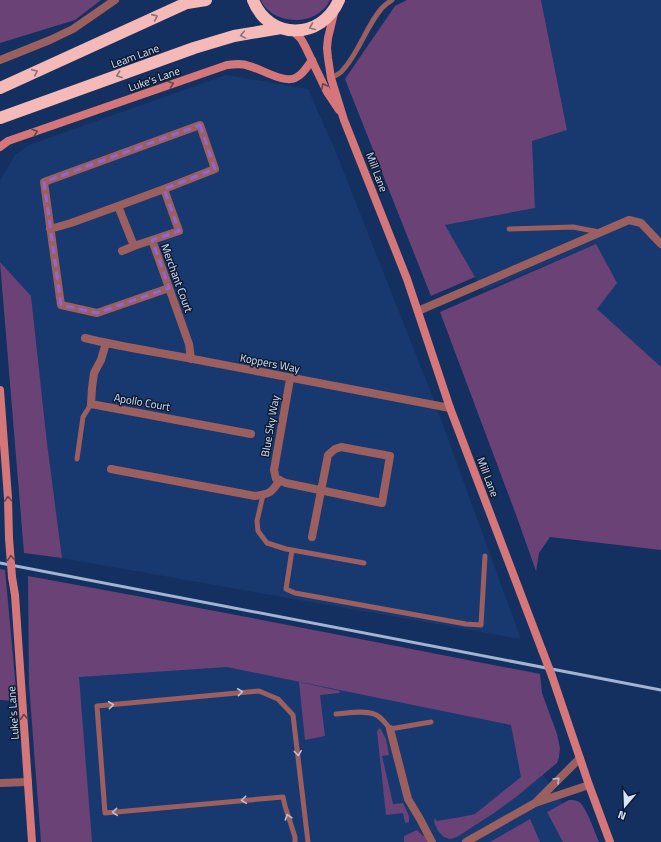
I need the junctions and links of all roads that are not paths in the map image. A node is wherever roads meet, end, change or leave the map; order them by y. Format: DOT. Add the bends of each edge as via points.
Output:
graph roads {
  1 [pos="115,0"];
  2 [pos="206,0"];
  3 [pos="253,0"];
  4 [pos="392,0"];
  5 [pos="190,1"];
  6 [pos="338,2"];
  7 [pos="287,29"];
  8 [pos="0,60"];
  9 [pos="312,60"];
  10 [pos="331,78"];
  11 [pos="0,88"];
  12 [pos="0,118"];
  13 [pos="344,120"];
  14 [pos="0,147"];
  15 [pos="164,189"];
  16 [pos="118,206"];
  17 [pos="50,229"];
  18 [pos="509,229"];
  19 [pos="600,232"];
  20 [pos="152,240"];
  21 [pos="661,244"];
  22 [pos="134,246"];
  23 [pos="122,251"];
  24 [pos="169,288"];
  25 [pos="418,311"];
  26 [pos="85,338"];
  27 [pos="106,343"];
  28 [pos="191,358"];
  29 [pos="290,379"];
  30 [pos="0,390"];
  31 [pos="91,404"];
  32 [pos="450,408"];
  33 [pos="251,434"];
  34 [pos="77,459"];
  35 [pos="111,469"];
  36 [pos="280,480"];
  37 [pos="321,490"];
  38 [pos="263,495"];
  39 [pos="312,536"];
  40 [pos="292,550"];
  41 [pos="485,556"];
  42 [pos="364,563"];
  43 [pos="336,714"];
  44 [pos="431,722"];
  45 [pos="390,730"];
  46 [pos="580,758"];
  47 [pos="28,782"];
  48 [pos="0,783"];
  49 [pos="589,785"];
  50 [pos="535,803"];
  51 [pos="32,842"];
  52 [pos="295,842"];
  53 [pos="308,842"];
  54 [pos="432,842"];
  55 [pos="466,842"];
  56 [pos="610,842"];
  1 -- 8 [label="street" via="73,29"];
  2 -- 5 [label="highway"];
  3 -- 7 [label="highway" via="262,16 271,24"];
  4 -- 10 [label="lane" via="374,18 346,66"];
  11 -- 5 [label="highway, one-way"];
  6 -- 7 [label="highway, Leam Lane, one-way" via="330,15 313,27 303,30"];
  6 -- 10 [label="main road, Mill Lane" via="327,48"];
  7 -- 9 [label="main road, Mill Lane" via="301,39"];
  7 -- 12 [label="highway, Leam Lane, one-way" via="234,36 194,48"];
  13 -- 9 [label="main road, Mill Lane, one-way"];
  14 -- 9 [label="main road, Luke's Lane, one-way" via="8,141 227,65 248,65 291,80 304,72"];
  10 -- 13 [label="main road, Mill Lane"];
  13 -- 25 [label="main road, Mill Lane"];
  15 -- 16 [label="street"];
  15 -- 17 [label="street" via="215,169 200,125 44,182"];
  15 -- 20 [label="street" via="178,231"];
  16 -- 17 [label="street"];
  16 -- 22 [label="street"];
  17 -- 24 [label="street" via="61,305 97,313"];
  18 -- 19 [label="lane" via="573,227"];
  19 -- 21 [label="street" via="629,220 641,223"];
  19 -- 25 [label="street"];
  20 -- 22 [label="street, Merchant Court"];
  20 -- 24 [label="street, Merchant Court"];
  22 -- 23 [label="street, Merchant Court"];
  24 -- 28 [label="street, Merchant Court" via="189,344"];
  25 -- 32 [label="main road, Mill Lane"];
  26 -- 27 [label="street, Koppers Way"];
  27 -- 28 [label="street, Koppers Way"];
  27 -- 31 [label="street" via="94,373"];
  28 -- 29 [label="street, Koppers Way"];
  29 -- 32 [label="street, Koppers Way"];
  29 -- 36 [label="street, Blue Sky Way" via="274,470 276,478"];
  47 -- 30 [label="main road, Luke's Lane, one-way, bridge"];
  31 -- 33 [label="street, Apollo Court"];
  31 -- 34 [label="lane" via="83,417"];
  32 -- 46 [label="main road, Mill Lane, bridge" via="552,676"];
  35 -- 38 [label="street" via="255,496"];
  36 -- 37 [label="street"];
  36 -- 38 [label="street" via="274,489"];
  37 -- 37 [label="street" via="382,503 390,456 341,447 328,455"];
  37 -- 39 [label="street"];
  38 -- 40 [label="lane" via="258,531 267,543"];
  40 -- 41 [label="lane" via="286,589 295,593 481,625"];
  40 -- 42 [label="lane"];
  43 -- 45 [label="lane" via="375,714"];
  44 -- 45 [label="lane"];
  45 -- 54 [label="street" via="408,799"];
  46 -- 49 [label="main road, Mill Lane"];
  50 -- 46 [label="street, one-way"];
  47 -- 48 [label="street"];
  47 -- 51 [label="main road, Luke's Lane"];
  49 -- 50 [label="street"];
  49 -- 56 [label="main road, Mill Lane"];
  50 -- 55 [label="street"];
  52 -- 53 [label="lane, one-way" via="283,796 105,812 97,706 259,691 278,699 293,715"];
}
